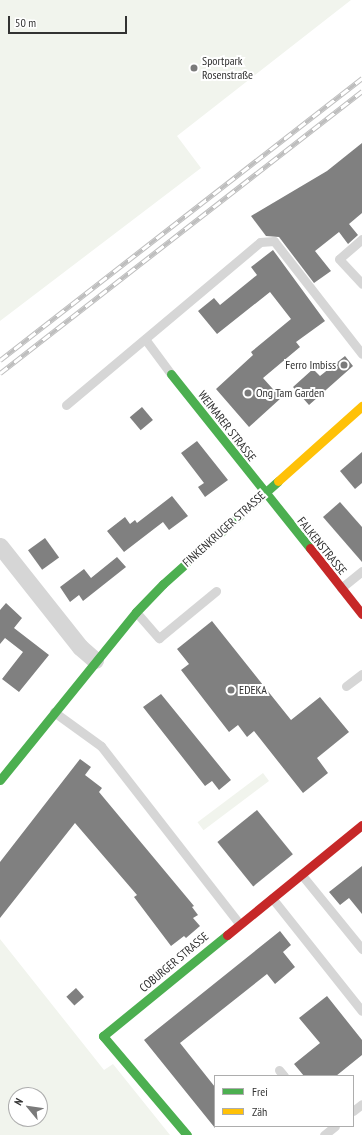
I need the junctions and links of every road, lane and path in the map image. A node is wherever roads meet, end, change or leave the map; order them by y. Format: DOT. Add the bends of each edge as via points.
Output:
graph roads {
  1 [pos="362,239"];
  2 [pos="362,284"];
  3 [pos="145,338"];
  4 [pos="362,354"];
  5 [pos="172,374"];
  6 [pos="66,405"];
  7 [pos="362,406"];
  8 [pos="264,493"];
  9 [pos="0,546"];
  10 [pos="362,571"];
  11 [pos="341,588"];
  12 [pos="216,592"];
  13 [pos="136,612"];
  14 [pos="362,614"];
  15 [pos="95,660"];
  16 [pos="362,674"];
  17 [pos="346,686"];
  18 [pos="53,712"];
  19 [pos="0,780"];
  20 [pos="362,825"];
  21 [pos="300,873"];
  22 [pos="271,897"];
  23 [pos="239,924"];
  24 [pos="362,949"];
  25 [pos="362,1011"];
  26 [pos="362,1104"];
  27 [pos="354,1110"];
  28 [pos="187,1135"];
  1 -- 2 [label="lane" via="340,259"];
  3 -- 4 [label="lane" via="260,242 274,241"];
  3 -- 5 [label="lane"];
  3 -- 6 [label="lane"];
  5 -- 8 [label="street, WEIMARER STRASSE"];
  7 -- 8 [label="street, FINKENKRUGER STRASSE"];
  8 -- 11 [label="street, FALKENSTRASSE"];
  8 -- 13 [label="street, FINKENKRUGER STRASSE"];
  9 -- 15 [label="street" via="80,647"];
  10 -- 11 [label="lane"];
  11 -- 14 [label="street, FALKENSTRASSE"];
  12 -- 13 [label="lane" via="159,638"];
  13 -- 15 [label="street, FINKENKRUGER STRASSE"];
  15 -- 18 [label="street, FINKENKRUGER STRASSE"];
  16 -- 17 [label="lane"];
  18 -- 19 [label="street, FINKENKRUGER STRASSE"];
  18 -- 23 [label="lane" via="101,746"];
  20 -- 21 [label="street, COBURGER STRASSE"];
  21 -- 22 [label="street, COBURGER STRASSE"];
  21 -- 24 [label="lane"];
  22 -- 23 [label="street, COBURGER STRASSE"];
  22 -- 25 [label="lane"];
  23 -- 28 [label="street, COBURGER STRASSE" via="103,1036"];
  26 -- 27 [label="lane"];
}
